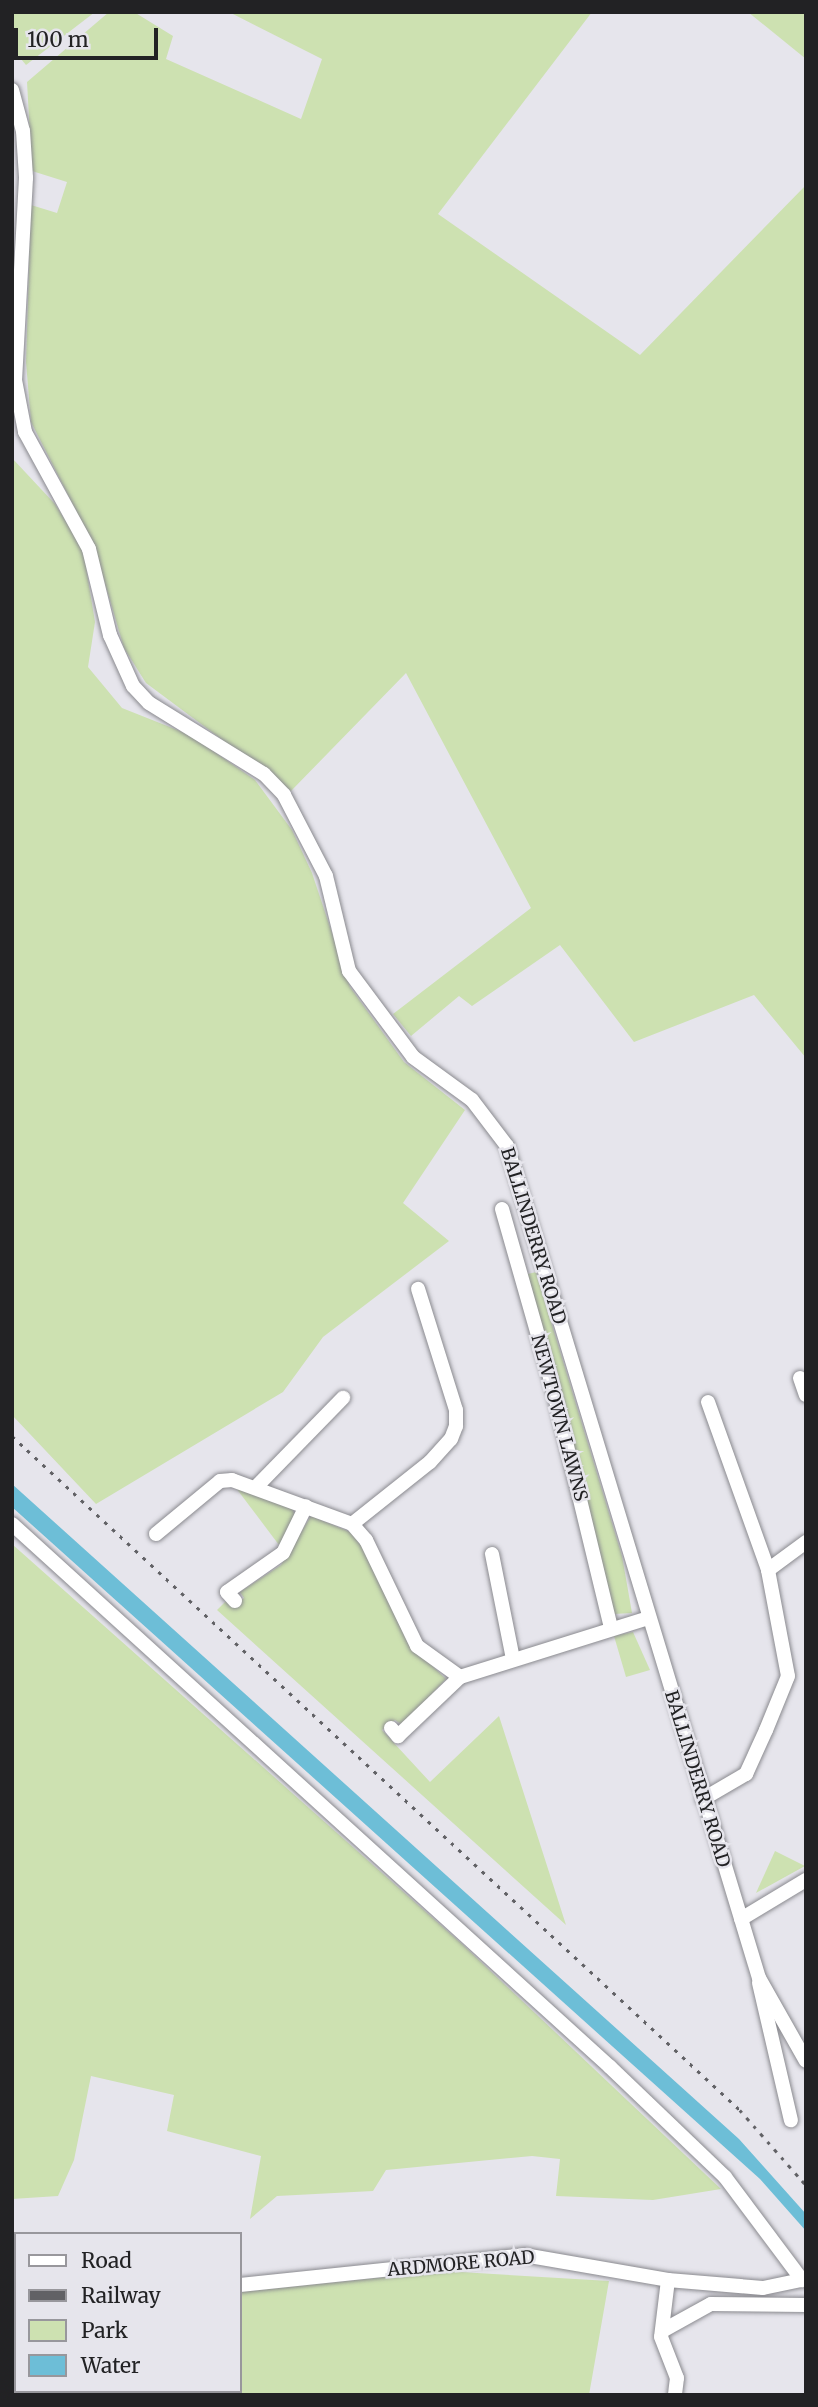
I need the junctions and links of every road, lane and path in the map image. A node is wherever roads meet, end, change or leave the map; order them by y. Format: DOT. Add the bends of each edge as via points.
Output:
graph roads {
  1 [pos="12,90"];
  2 [pos="502,1209"];
  3 [pos="418,1289"];
  4 [pos="800,1378"];
  5 [pos="806,1395"];
  6 [pos="344,1398"];
  7 [pos="708,1402"];
  8 [pos="258,1485"];
  9 [pos="306,1506"];
  10 [pos="12,1524"];
  11 [pos="352,1524"];
  12 [pos="156,1534"];
  13 [pos="806,1542"];
  14 [pos="492,1554"];
  15 [pos="768,1570"];
  16 [pos="235,1601"];
  17 [pos="648,1618"];
  18 [pos="611,1628"];
  19 [pos="513,1658"];
  20 [pos="460,1677"];
  21 [pos="391,1728"];
  22 [pos="703,1799"];
  23 [pos="806,1880"];
  24 [pos="741,1919"];
  25 [pos="759,1978"];
  26 [pos="806,2061"];
  27 [pos="791,2120"];
  28 [pos="668,2280"];
  29 [pos="804,2280"];
  30 [pos="242,2285"];
  31 [pos="806,2305"];
  32 [pos="662,2331"];
  33 [pos="675,2395"];
  1 -- 17 [label="street, BALLINDERRY ROAD" via="23,131 26,178 15,380 20,416 89,549 110,635 133,686 149,703 264,774 284,795 326,876 349,971 414,1057 472,1100 507,1146"];
  2 -- 18 [label="street, NEWTOWN LAWNS" via="553,1388"];
  3 -- 11 [label="street" via="456,1410 456,1426 451,1439 430,1462"];
  4 -- 5 [label="street"];
  6 -- 8 [label="street"];
  7 -- 15 [label="street"];
  8 -- 9 [label="street"];
  8 -- 12 [label="street" via="220,1481"];
  9 -- 11 [label="street"];
  9 -- 16 [label="street" via="283,1553 227,1592"];
  10 -- 29 [label="street" via="611,2067 725,2177"];
  11 -- 20 [label="street" via="366,1540 417,1646"];
  13 -- 15 [label="street"];
  14 -- 19 [label="street"];
  15 -- 22 [label="street" via="788,1676 746,1774"];
  17 -- 18 [label="street"];
  17 -- 22 [label="street, BALLINDERRY ROAD"];
  18 -- 19 [label="street"];
  19 -- 20 [label="street"];
  20 -- 21 [label="street" via="398,1736"];
  22 -- 24 [label="street, BALLINDERRY ROAD"];
  23 -- 24 [label="street"];
  24 -- 25 [label="street, BALLINDERRY ROAD"];
  25 -- 26 [label="street, BALLINDERRY ROAD"];
  25 -- 27 [label="street" via="758,1992"];
  28 -- 29 [label="street, ARDMORE ROAD" via="763,2288"];
  28 -- 30 [label="street, ARDMORE ROAD" via="524,2255"];
  28 -- 32 [label="street"];
  31 -- 32 [label="street" via="711,2304"];
  32 -- 33 [label="street" via="677,2378"];
}
